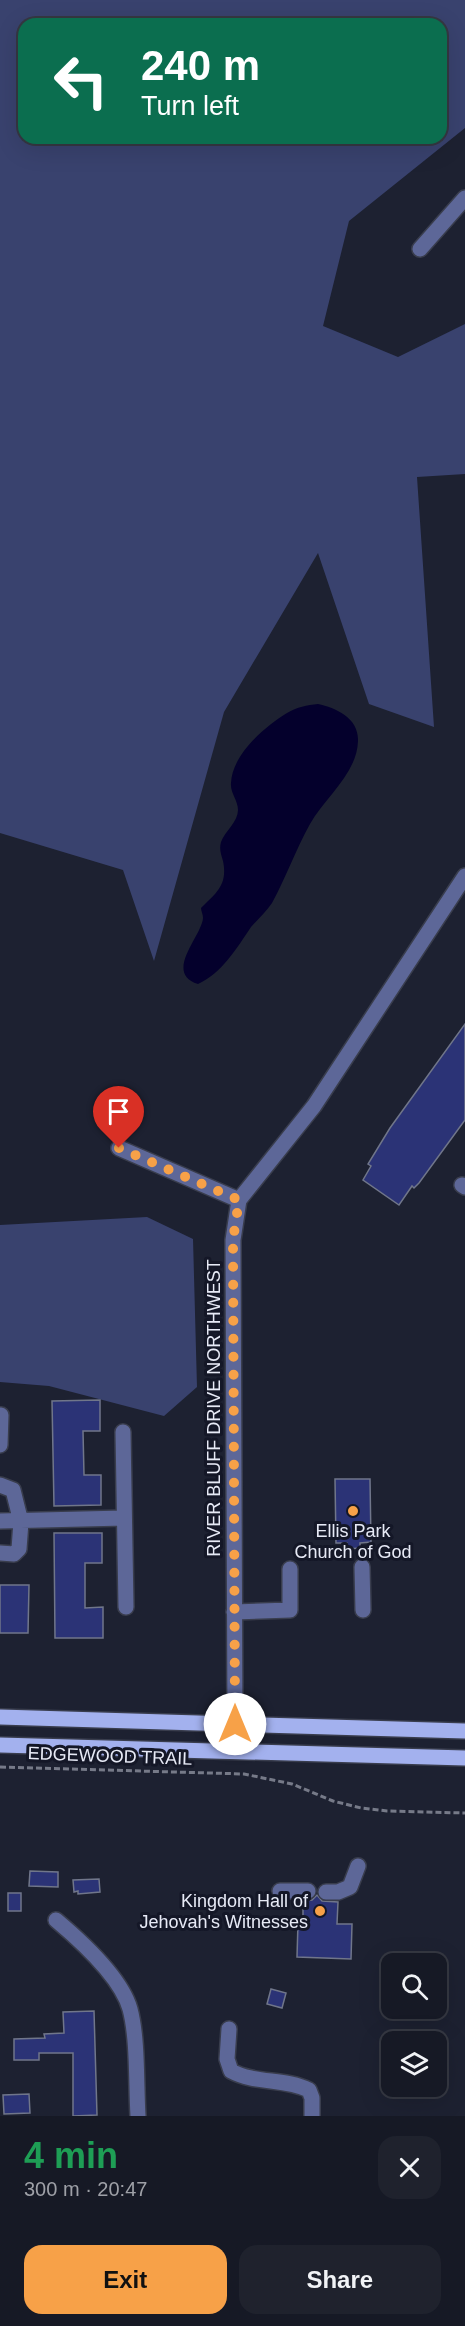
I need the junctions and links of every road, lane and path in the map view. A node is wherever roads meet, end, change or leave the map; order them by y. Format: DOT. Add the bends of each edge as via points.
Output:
graph roads {
  1 [pos="465,198"];
  2 [pos="420,249"];
  3 [pos="463,884"];
  4 [pos="119,1148"];
  5 [pos="239,1200"];
  6 [pos="2,1415"];
  7 [pos="123,1432"];
  8 [pos="0,1445"];
  9 [pos="0,1485"];
  10 [pos="124,1518"];
  11 [pos="0,1521"];
  12 [pos="21,1522"];
  13 [pos="0,1553"];
  14 [pos="362,1567"];
  15 [pos="290,1569"];
  16 [pos="126,1607"];
  17 [pos="363,1610"];
  18 [pos="234,1612"];
  19 [pos="0,1717"];
  20 [pos="235,1724"];
  21 [pos="465,1731"];
  22 [pos="0,1745"];
  23 [pos="465,1758"];
  24 [pos="0,1767"];
  25 [pos="465,1813"];
  26 [pos="358,1866"];
  27 [pos="280,1891"];
  28 [pos="308,1891"];
  29 [pos="326,1892"];
  30 [pos="56,1920"];
  31 [pos="229,2030"];
  32 [pos="138,2116"];
  33 [pos="312,2116"];
  1 -- 2 [label="street"];
  3 -- 5 [label="street" via="314,1106"];
  4 -- 5 [label="street"];
  5 -- 18 [label="street, RIVER BLUFF DRIVE NORTHWEST" via="233,1240"];
  6 -- 8 [label="street"];
  7 -- 10 [label="street"];
  9 -- 12 [label="street" via="13,1490"];
  10 -- 12 [label="street"];
  10 -- 16 [label="street"];
  11 -- 12 [label="street"];
  12 -- 13 [label="street" via="19,1549 14,1554"];
  14 -- 17 [label="street"];
  15 -- 18 [label="street" via="290,1610"];
  18 -- 20 [label="street, RIVER BLUFF DRIVE NORTHWEST"];
  19 -- 20 [label="main road"];
  20 -- 21 [label="main road"];
  22 -- 23 [label="main road"];
  24 -- 25 [label="path, EDGEWOOD TRAIL" via="244,1774 292,1784 361,1808"];
  26 -- 29 [label="street" via="350,1887"];
  27 -- 28 [label="street"];
  30 -- 32 [label="street" via="91,1951 130,2008"];
  31 -- 33 [label="street" via="226,2047 231,2071 309,2090"];
}
